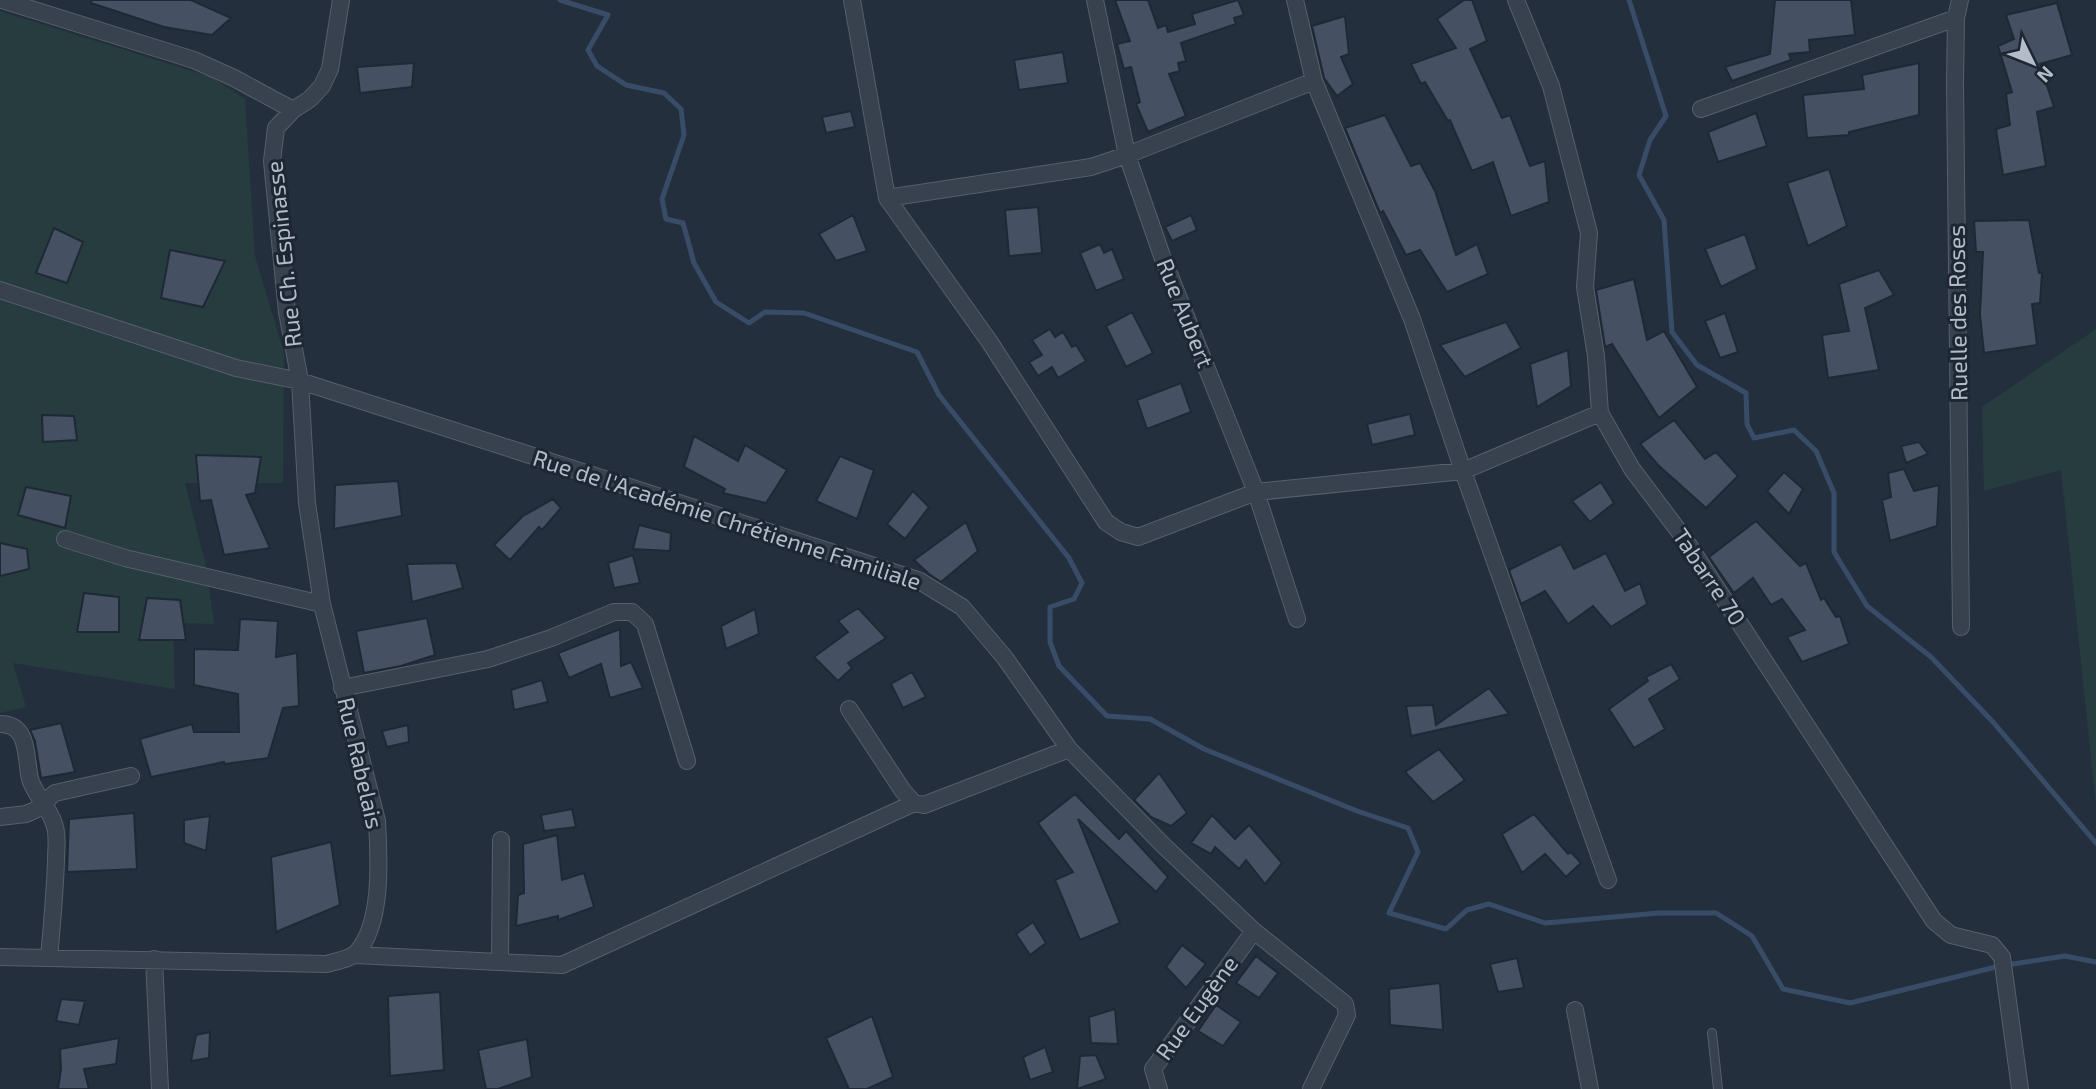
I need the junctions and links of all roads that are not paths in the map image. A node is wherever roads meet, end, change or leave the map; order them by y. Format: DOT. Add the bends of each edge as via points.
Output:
graph roads {
  1 [pos="2,0"];
  2 [pos="341,0"];
  3 [pos="852,0"];
  4 [pos="1095,0"];
  5 [pos="1295,0"];
  6 [pos="1516,0"];
  7 [pos="1959,5"];
  8 [pos="1314,81"];
  9 [pos="1701,109"];
  10 [pos="293,110"];
  11 [pos="1127,155"];
  12 [pos="887,198"];
  13 [pos="0,290"];
  14 [pos="300,381"];
  15 [pos="1600,413"];
  16 [pos="1463,471"];
  17 [pos="1256,492"];
  18 [pos="65,539"];
  19 [pos="322,604"];
  20 [pos="1297,619"];
  21 [pos="1961,627"];
  22 [pos="342,688"];
  23 [pos="849,709"];
  24 [pos="0,724"];
  25 [pos="1069,749"];
  26 [pos="687,761"];
  27 [pos="131,776"];
  28 [pos="914,803"];
  29 [pos="44,804"];
  30 [pos="0,817"];
  31 [pos="501,841"];
  32 [pos="1608,880"];
  33 [pos="1254,931"];
  34 [pos="355,955"];
  35 [pos="0,957"];
  36 [pos="49,958"];
  37 [pos="154,959"];
  38 [pos="500,962"];
  39 [pos="1575,1010"];
  40 [pos="1712,1032"];
  41 [pos="160,1089"];
  42 [pos="1159,1089"];
  43 [pos="1311,1089"];
  44 [pos="1590,1089"];
  45 [pos="1718,1089"];
  46 [pos="2020,1089"];
  1 -- 10 [label="street" via="194,60"];
  2 -- 10 [label="street, Rue Ch. Espinasse" via="330,69 322,86"];
  3 -- 12 [label="street"];
  4 -- 11 [label="street, Rue Aubert"];
  5 -- 8 [label="street"];
  6 -- 15 [label="street, Tabarre 70" via="1551,86 1589,233 1585,287"];
  7 -- 9 [label="street"];
  7 -- 21 [label="street, Ruelle des Roses" via="1955,82"];
  8 -- 11 [label="street"];
  8 -- 16 [label="street" via="1412,319"];
  10 -- 14 [label="street, Rue Ch. Espinasse" via="276,128 272,160 287,312"];
  11 -- 12 [label="street" via="1091,167"];
  11 -- 17 [label="street, Rue Aubert"];
  12 -- 17 [label="street" via="989,341 1106,522 1138,537"];
  13 -- 14 [label="street, Rue de l'Académie Chrétienne Familiale" via="236,368"];
  14 -- 19 [label="street, Rue Rabelais" via="307,503"];
  14 -- 25 [label="street, Rue de l'Académie Chrétienne Familiale" via="918,580 962,607 1005,658"];
  15 -- 16 [label="street"];
  15 -- 46 [label="street, Tabarre 70" via="1632,470 1684,538 1934,921 1951,935 1992,945 2002,957"];
  16 -- 17 [label="street"];
  16 -- 32 [label="street"];
  17 -- 20 [label="street, Rue Aubert"];
  18 -- 19 [label="street" via="125,558"];
  19 -- 22 [label="street, Rue Rabelais"];
  22 -- 26 [label="street" via="488,659 614,612 632,612 645,624"];
  22 -- 34 [label="street, Rue Rabelais" via="377,821 379,856 369,933"];
  23 -- 28 [label="street"];
  24 -- 29 [label="street" via="19,729 23,736 32,785"];
  25 -- 28 [label="street" via="924,805"];
  25 -- 33 [label="street, Rue de l'Académie Chrétienne Familiale"];
  27 -- 29 [label="street" via="55,793"];
  28 -- 38 [label="street" via="562,965"];
  29 -- 30 [label="street" via="26,814"];
  29 -- 36 [label="street" via="56,831"];
  31 -- 38 [label="street"];
  33 -- 42 [label="street, Rue Eugène" via="1153,1069"];
  33 -- 43 [label="street, Rue de l'Académie Chrétienne Familiale" via="1345,1004 1347,1014"];
  34 -- 37 [label="street" via="327,964"];
  34 -- 38 [label="street"];
  35 -- 36 [label="street"];
  36 -- 37 [label="street"];
  37 -- 41 [label="street"];
  39 -- 44 [label="street"];
  40 -- 45 [label="lane"];
}
